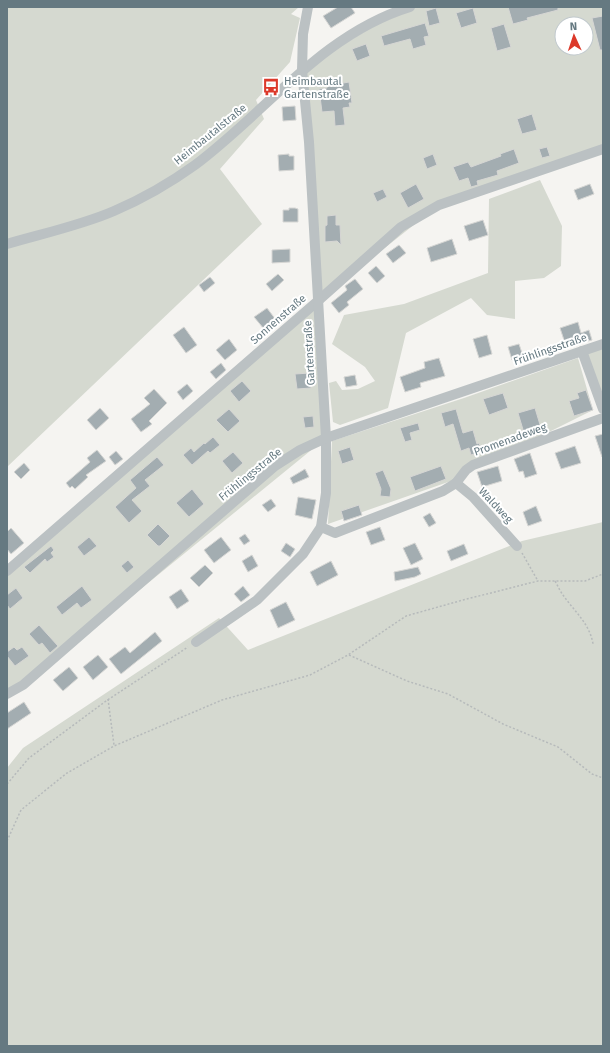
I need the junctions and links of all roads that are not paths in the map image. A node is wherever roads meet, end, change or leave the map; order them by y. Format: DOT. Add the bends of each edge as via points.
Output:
graph roads {
  1 [pos="308,7"];
  2 [pos="410,7"];
  3 [pos="302,70"];
  4 [pos="603,149"];
  5 [pos="7,244"];
  6 [pos="318,300"];
  7 [pos="603,344"];
  8 [pos="582,351"];
  9 [pos="603,409"];
  10 [pos="603,418"];
  11 [pos="326,438"];
  12 [pos="456,484"];
  13 [pos="321,527"];
  14 [pos="517,546"];
  15 [pos="7,571"];
  16 [pos="196,642"];
  17 [pos="7,694"];
  1 -- 3 [label="street, Gartenstraße" via="303,34"];
  2 -- 3 [label="street, Heimbautalstraße" via="371,23"];
  3 -- 5 [label="street, Heimbautalstraße" via="195,165 159,188 113,212"];
  3 -- 6 [label="street, Gartenstraße"];
  4 -- 6 [label="street, Sonnenstraße" via="439,205 401,227"];
  6 -- 11 [label="street, Gartenstraße"];
  6 -- 15 [label="street, Sonnenstraße"];
  7 -- 8 [label="street, Frühlingsstraße"];
  8 -- 9 [label="street"];
  8 -- 11 [label="street, Frühlingsstraße"];
  10 -- 12 [label="street, Promenadeweg" via="473,465"];
  11 -- 13 [label="street, Gartenstraße" via="326,493"];
  11 -- 17 [label="street, Frühlingsstraße" via="275,466 23,685"];
  12 -- 13 [label="street, Promenadeweg" via="335,533"];
  12 -- 14 [label="street, Waldweg" via="473,497"];
  13 -- 16 [label="street, Gartenstraße" via="303,554 257,600"];
}
